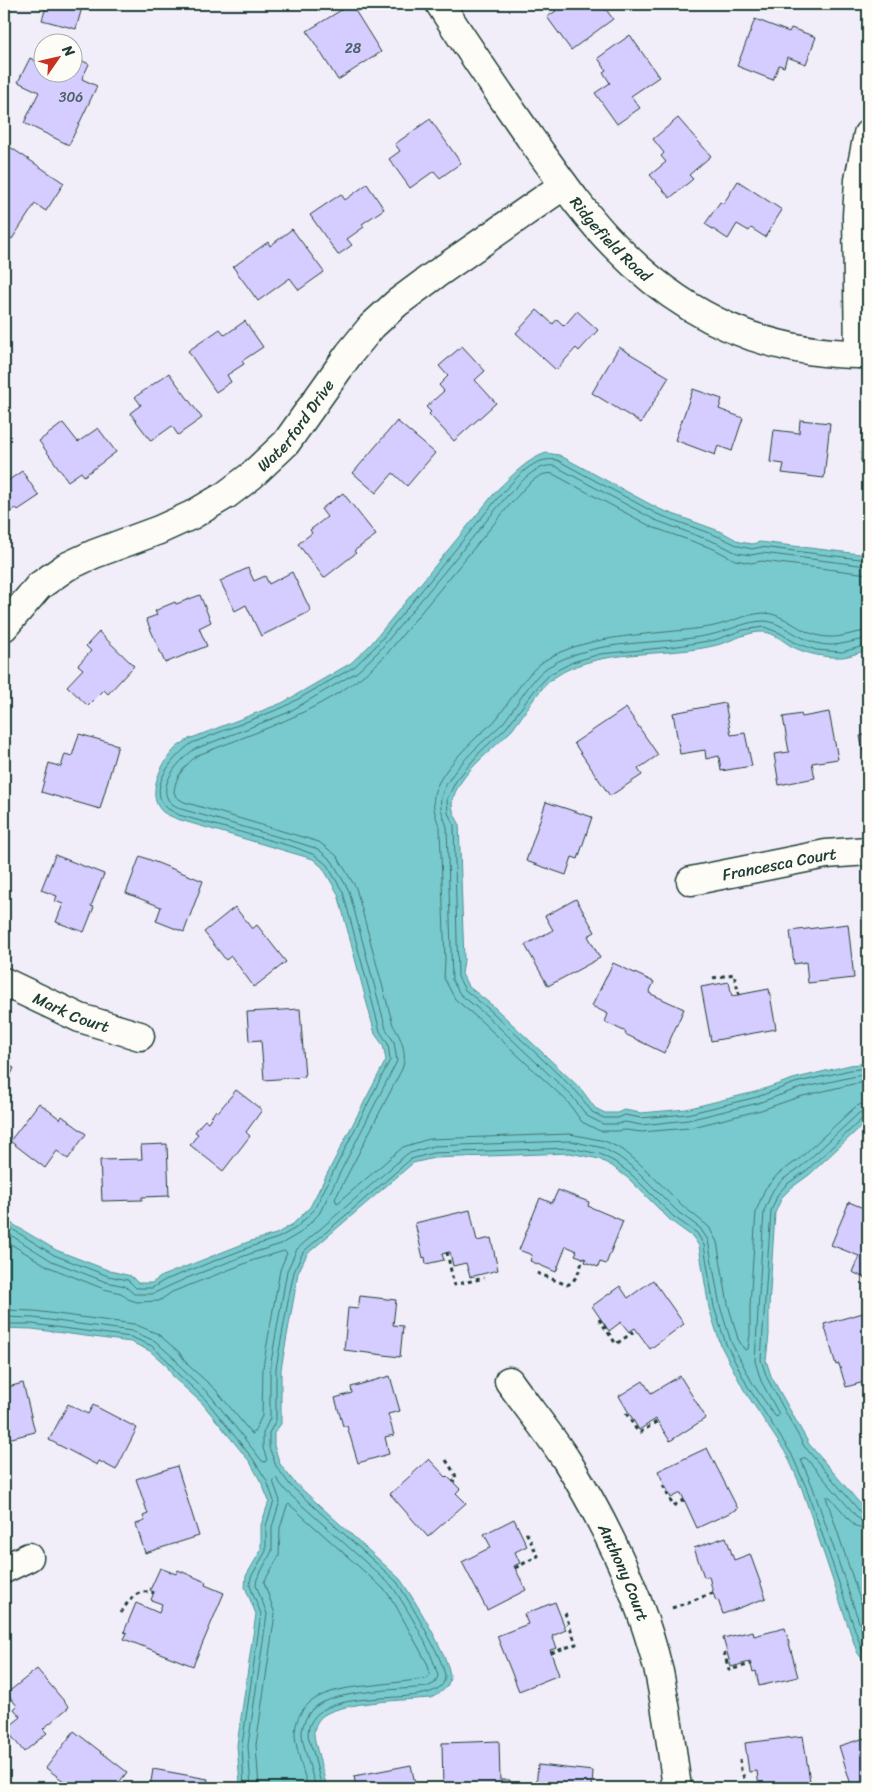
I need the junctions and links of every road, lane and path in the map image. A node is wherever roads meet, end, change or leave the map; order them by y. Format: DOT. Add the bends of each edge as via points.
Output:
graph roads {
  1 [pos="440,4"];
  2 [pos="868,134"];
  3 [pos="564,185"];
  4 [pos="864,354"];
  5 [pos="4,627"];
  6 [pos="868,851"];
  7 [pos="692,881"];
  8 [pos="713,978"];
  9 [pos="4,982"];
  10 [pos="739,994"];
  11 [pos="140,1036"];
  12 [pos="447,1252"];
  13 [pos="584,1258"];
  14 [pos="537,1273"];
  15 [pos="484,1278"];
  16 [pos="599,1319"];
  17 [pos="636,1330"];
  18 [pos="509,1381"];
  19 [pos="626,1413"];
  20 [pos="658,1421"];
  21 [pos="446,1460"];
  22 [pos="453,1482"];
  23 [pos="663,1485"];
  24 [pos="684,1500"];
  25 [pos="525,1530"];
  26 [pos="29,1557"];
  27 [pos="515,1568"];
  28 [pos="4,1569"];
  29 [pos="154,1593"];
  30 [pos="712,1593"];
  31 [pos="672,1608"];
  32 [pos="121,1613"];
  33 [pos="565,1613"];
  34 [pos="724,1652"];
  35 [pos="551,1653"];
  36 [pos="751,1664"];
  37 [pos="740,1759"];
  38 [pos="677,1788"];
  39 [pos="748,1788"];
  1 -- 3 [label="street, Ridgefield Road" via="477,63"];
  2 -- 4 [label="street" via="859,180 857,216"];
  3 -- 4 [label="street, Ridgefield Road" via="614,245 645,276 679,302 752,337 799,350"];
  3 -- 5 [label="street, Waterford Drive" via="432,277 372,326 286,443 244,481 192,515 66,567 39,586"];
  6 -- 7 [label="street, Francesca Court" via="826,854"];
  8 -- 10 [label="path" via="734,974"];
  9 -- 11 [label="street, Mark Court" via="80,1018"];
  12 -- 15 [label="path" via="454,1285"];
  13 -- 14 [label="path" via="576,1278 567,1285"];
  16 -- 17 [label="path" via="616,1344"];
  18 -- 38 [label="street, Anthony Court" via="566,1460 625,1569 658,1671"];
  19 -- 20 [label="path" via="638,1432"];
  21 -- 22 [label="path" via="455,1474"];
  23 -- 24 [label="path" via="673,1506"];
  25 -- 27 [label="path" via="538,1556"];
  26 -- 28 [label="street"];
  29 -- 32 [label="path" via="142,1592 129,1599"];
  30 -- 31 [label="path"];
  33 -- 35 [label="path" via="576,1644"];
  34 -- 36 [label="path" via="729,1670"];
  37 -- 39 [label="path"];
}
